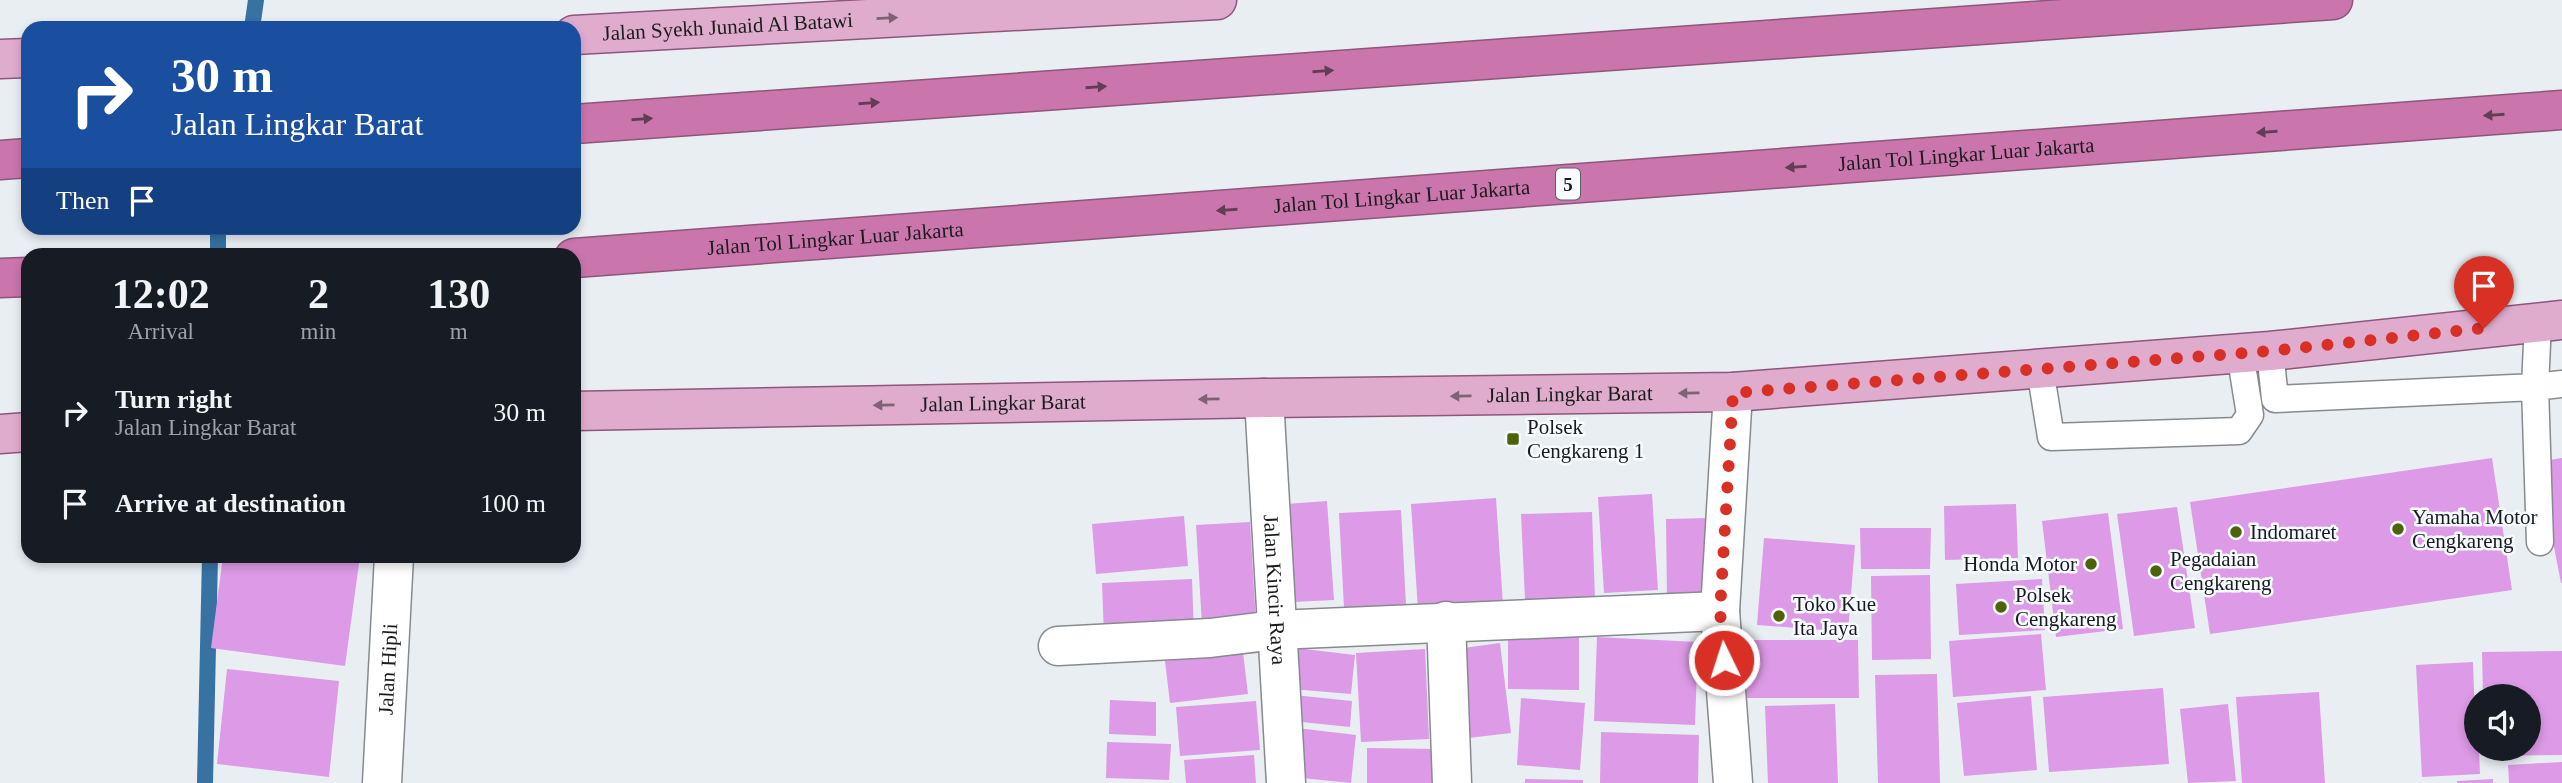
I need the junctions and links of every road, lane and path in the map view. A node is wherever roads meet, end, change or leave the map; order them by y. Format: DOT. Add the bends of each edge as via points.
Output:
graph roads {
  1 [pos="1217,0"];
  2 [pos="2333,0"];
  3 [pos="581,35"];
  4 [pos="21,58"];
  5 [pos="0,59"];
  6 [pos="2562,110"];
  7 [pos="581,124"];
  8 [pos="21,158"];
  9 [pos="0,160"];
  10 [pos="581,257"];
  11 [pos="21,277"];
  12 [pos="0,278"];
  13 [pos="2550,321"];
  14 [pos="2255,352"];
  15 [pos="2040,369"];
  16 [pos="2562,384"];
  17 [pos="2535,387"];
  18 [pos="1733,393"];
  19 [pos="1264,398"];
  20 [pos="581,411"];
  21 [pos="21,432"];
  22 [pos="0,434"];
  23 [pos="2540,542"];
  24 [pos="394,563"];
  25 [pos="1720,611"];
  26 [pos="1446,621"];
  27 [pos="1276,630"];
  28 [pos="1058,646"];
  29 [pos="382,783"];
  30 [pos="1286,783"];
  31 [pos="1452,783"];
  32 [pos="1733,783"];
  3 -- 1 [label="main road, Jalan Syekh Junaid Al Batawi, one-way"];
  7 -- 2 [label="highway, one-way"];
  4 -- 5 [label="main road"];
  6 -- 10 [label="highway, Jalan Tol Lingkar Luar Jakarta / 5, one-way"];
  8 -- 9 [label="highway"];
  11 -- 12 [label="highway"];
  13 -- 14 [label="main road, Jalan Lingkar Barat"];
  13 -- 17 [label="lane"];
  14 -- 15 [label="main road, Jalan Lingkar Barat"];
  14 -- 15 [label="lane" via="2250,415 2239,432 2052,438"];
  14 -- 17 [label="lane" via="2276,400"];
  15 -- 18 [label="main road, Jalan Lingkar Barat"];
  16 -- 17 [label="lane"];
  17 -- 23 [label="lane"];
  18 -- 19 [label="main road, Jalan Lingkar Barat, one-way"];
  18 -- 25 [label="street"];
  19 -- 20 [label="main road, Jalan Lingkar Barat, one-way"];
  19 -- 27 [label="street, Jalan Kincir Raya"];
  21 -- 22 [label="main road"];
  24 -- 29 [label="street, Jalan Hipli"];
  25 -- 26 [label="street"];
  25 -- 32 [label="street"];
  26 -- 27 [label="street"];
  26 -- 31 [label="street"];
  27 -- 28 [label="street"];
  27 -- 30 [label="street, Jalan Kincir Raya"];
}
